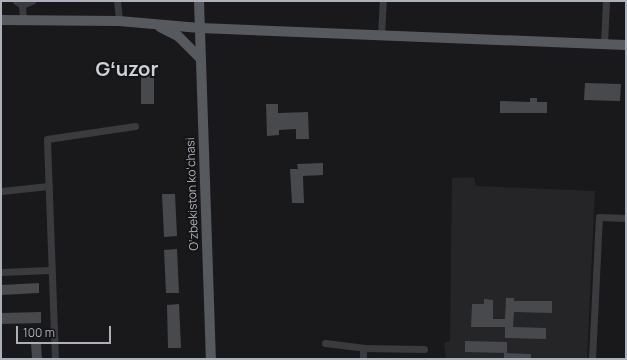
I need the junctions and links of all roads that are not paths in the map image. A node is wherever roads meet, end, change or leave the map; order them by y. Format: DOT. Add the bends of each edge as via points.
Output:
graph roads {
  1 [pos="32,1"];
  2 [pos="117,1"];
  3 [pos="199,1"];
  4 [pos="383,1"];
  5 [pos="606,1"];
  6 [pos="19,3"];
  7 [pos="1,20"];
  8 [pos="23,21"];
  9 [pos="119,21"];
  10 [pos="153,24"];
  11 [pos="200,28"];
  12 [pos="381,36"];
  13 [pos="604,44"];
  14 [pos="626,45"];
  15 [pos="199,57"];
  16 [pos="135,126"];
  17 [pos="49,186"];
  18 [pos="1,191"];
  19 [pos="626,218"];
  20 [pos="50,270"];
  21 [pos="1,272"];
  22 [pos="325,343"];
  23 [pos="363,348"];
  24 [pos="424,349"];
  25 [pos="55,359"];
  26 [pos="211,359"];
  27 [pos="363,359"];
  28 [pos="592,359"];
  1 -- 6 [label="street"];
  2 -- 9 [label="street"];
  3 -- 11 [label="main road, O‘zbekiston ko‘chasi"];
  4 -- 12 [label="street"];
  5 -- 13 [label="street"];
  6 -- 8 [label="street"];
  7 -- 8 [label="main road"];
  8 -- 9 [label="main road"];
  9 -- 10 [label="main road"];
  10 -- 11 [label="main road"];
  10 -- 15 [label="main road" via="178,36"];
  11 -- 12 [label="main road"];
  11 -- 15 [label="main road, O‘zbekiston ko‘chasi"];
  12 -- 13 [label="main road"];
  13 -- 14 [label="main road"];
  15 -- 26 [label="main road, O‘zbekiston ko‘chasi"];
  16 -- 17 [label="street" via="47,140"];
  17 -- 18 [label="street"];
  17 -- 20 [label="street"];
  19 -- 28 [label="street" via="599,217"];
  20 -- 21 [label="street"];
  20 -- 25 [label="street"];
  22 -- 23 [label="street"];
  23 -- 24 [label="street"];
  23 -- 27 [label="street"];
}
